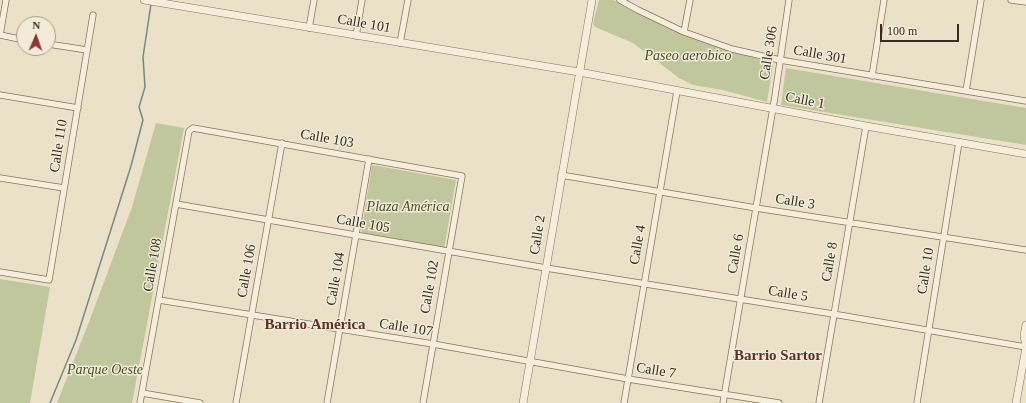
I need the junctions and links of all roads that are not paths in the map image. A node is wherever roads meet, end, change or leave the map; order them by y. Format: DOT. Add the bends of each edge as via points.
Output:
graph roads {
  1 [pos="6,0"];
  2 [pos="145,0"];
  3 [pos="314,0"];
  4 [pos="362,0"];
  5 [pos="408,0"];
  6 [pos="592,0"];
  7 [pos="620,0"];
  8 [pos="690,0"];
  9 [pos="789,0"];
  10 [pos="884,0"];
  11 [pos="981,0"];
  12 [pos="1011,0"];
  13 [pos="1026,2"];
  14 [pos="93,15"];
  15 [pos="309,28"];
  16 [pos="684,32"];
  17 [pos="0,35"];
  18 [pos="356,36"];
  19 [pos="16,38"];
  20 [pos="400,43"];
  21 [pos="56,45"];
  22 [pos="87,50"];
  23 [pos="780,60"];
  24 [pos="579,72"];
  25 [pos="872,76"];
  26 [pos="966,90"];
  27 [pos="677,91"];
  28 [pos="0,95"];
  29 [pos="1026,101"];
  30 [pos="78,108"];
  31 [pos="773,109"];
  32 [pos="866,126"];
  33 [pos="189,131"];
  34 [pos="959,142"];
  35 [pos="282,143"];
  36 [pos="1026,154"];
  37 [pos="369,159"];
  38 [pos="561,175"];
  39 [pos="462,176"];
  40 [pos="0,178"];
  41 [pos="64,188"];
  42 [pos="660,191"];
  43 [pos="176,204"];
  44 [pos="756,208"];
  45 [pos="269,220"];
  46 [pos="849,222"];
  47 [pos="356,236"];
  48 [pos="944,237"];
  49 [pos="1026,250"];
  50 [pos="449,251"];
  51 [pos="546,268"];
  52 [pos="0,272"];
  53 [pos="644,284"];
  54 [pos="740,299"];
  55 [pos="159,300"];
  56 [pos="833,314"];
  57 [pos="252,315"];
  58 [pos="1026,325"];
  59 [pos="339,329"];
  60 [pos="929,329"];
  61 [pos="433,344"];
  62 [pos="1026,347"];
  63 [pos="530,362"];
  64 [pos="628,378"];
  65 [pos="142,393"];
  66 [pos="724,395"];
  67 [pos="140,403"];
  68 [pos="200,403"];
  69 [pos="236,403"];
  70 [pos="327,403"];
  71 [pos="423,403"];
  72 [pos="523,403"];
  73 [pos="624,403"];
  74 [pos="722,403"];
  75 [pos="779,403"];
  76 [pos="819,403"];
  77 [pos="917,403"];
  78 [pos="1016,403"];
  1 -- 17 [label="street"];
  2 -- 15 [label="street, Calle 101"];
  3 -- 15 [label="street"];
  4 -- 18 [label="street"];
  5 -- 20 [label="street"];
  6 -- 24 [label="street, Calle 2"];
  7 -- 16 [label="street, Calle 301"];
  8 -- 16 [label="street"];
  9 -- 23 [label="street, Calle 306"];
  10 -- 25 [label="street"];
  11 -- 26 [label="street"];
  12 -- 13 [label="street"];
  14 -- 22 [label="street, Calle 110"];
  15 -- 18 [label="street, Calle 101"];
  16 -- 23 [label="street, Calle 301" via="732,49"];
  17 -- 19 [label="street"];
  18 -- 20 [label="street, Calle 101"];
  20 -- 24 [label="street, Calle 101"];
  21 -- 22 [label="street"];
  22 -- 30 [label="street, Calle 110"];
  23 -- 25 [label="street, Calle 301"];
  23 -- 31 [label="street, Calle 306"];
  24 -- 27 [label="street, Calle 1"];
  24 -- 38 [label="street, Calle 2"];
  25 -- 26 [label="street, Calle 301"];
  26 -- 29 [label="street, Calle 301"];
  27 -- 31 [label="street, Calle 1"];
  27 -- 42 [label="street, Calle 4"];
  28 -- 30 [label="street"];
  30 -- 41 [label="street, Calle 110"];
  31 -- 32 [label="street, Calle 1"];
  31 -- 44 [label="street, Calle 6"];
  32 -- 34 [label="street, Calle 1"];
  32 -- 46 [label="street, Calle 8"];
  33 -- 35 [label="street, Calle 103" via="193,128"];
  33 -- 43 [label="street, Calle 108"];
  34 -- 36 [label="street, Calle 1"];
  34 -- 48 [label="street, Calle 10"];
  35 -- 37 [label="street, Calle 103"];
  35 -- 45 [label="street, Calle 106"];
  37 -- 39 [label="street, Calle 103"];
  37 -- 47 [label="street, Calle 104"];
  38 -- 42 [label="street, Calle 3"];
  38 -- 51 [label="street, Calle 2"];
  39 -- 50 [label="street, Calle 102"];
  40 -- 41 [label="street"];
  41 -- 52 [label="street, Calle 110" via="49,280"];
  42 -- 44 [label="street, Calle 3"];
  42 -- 53 [label="street, Calle 4"];
  43 -- 45 [label="street, Calle 105"];
  43 -- 55 [label="street, Calle 108"];
  44 -- 46 [label="street, Calle 3"];
  44 -- 54 [label="street, Calle 6"];
  45 -- 47 [label="street, Calle 105"];
  45 -- 57 [label="street, Calle 106"];
  46 -- 48 [label="street, Calle 3"];
  46 -- 56 [label="street, Calle 8"];
  47 -- 50 [label="street, Calle 105"];
  47 -- 59 [label="street, Calle 104"];
  48 -- 49 [label="street, Calle 3"];
  48 -- 60 [label="street, Calle 10"];
  50 -- 51 [label="street, Calle 105"];
  50 -- 61 [label="street, Calle 102"];
  51 -- 53 [label="street, Calle 5"];
  51 -- 63 [label="street, Calle 2"];
  53 -- 54 [label="street, Calle 5"];
  53 -- 64 [label="street, Calle 4"];
  54 -- 56 [label="street, Calle 5"];
  54 -- 66 [label="street, Calle 6"];
  55 -- 57 [label="street, Calle 107"];
  55 -- 65 [label="street, Calle 108"];
  56 -- 60 [label="street, Calle 5"];
  56 -- 76 [label="street, Calle 8"];
  57 -- 59 [label="street, Calle 107"];
  57 -- 69 [label="street, Calle 106"];
  58 -- 62 [label="street"];
  59 -- 61 [label="street, Calle 107"];
  59 -- 70 [label="street, Calle 104"];
  60 -- 62 [label="street, Calle 5"];
  60 -- 77 [label="street, Calle 10"];
  61 -- 63 [label="street, Calle 107"];
  61 -- 71 [label="street, Calle 102"];
  62 -- 78 [label="street"];
  63 -- 64 [label="street, Calle 7"];
  63 -- 72 [label="street, Calle 2"];
  64 -- 66 [label="street, Calle 7"];
  64 -- 73 [label="street, Calle 4"];
  65 -- 67 [label="street, Calle 108"];
  65 -- 68 [label="street"];
  66 -- 74 [label="street, Calle 6"];
  66 -- 75 [label="street, Calle 7"];
}
